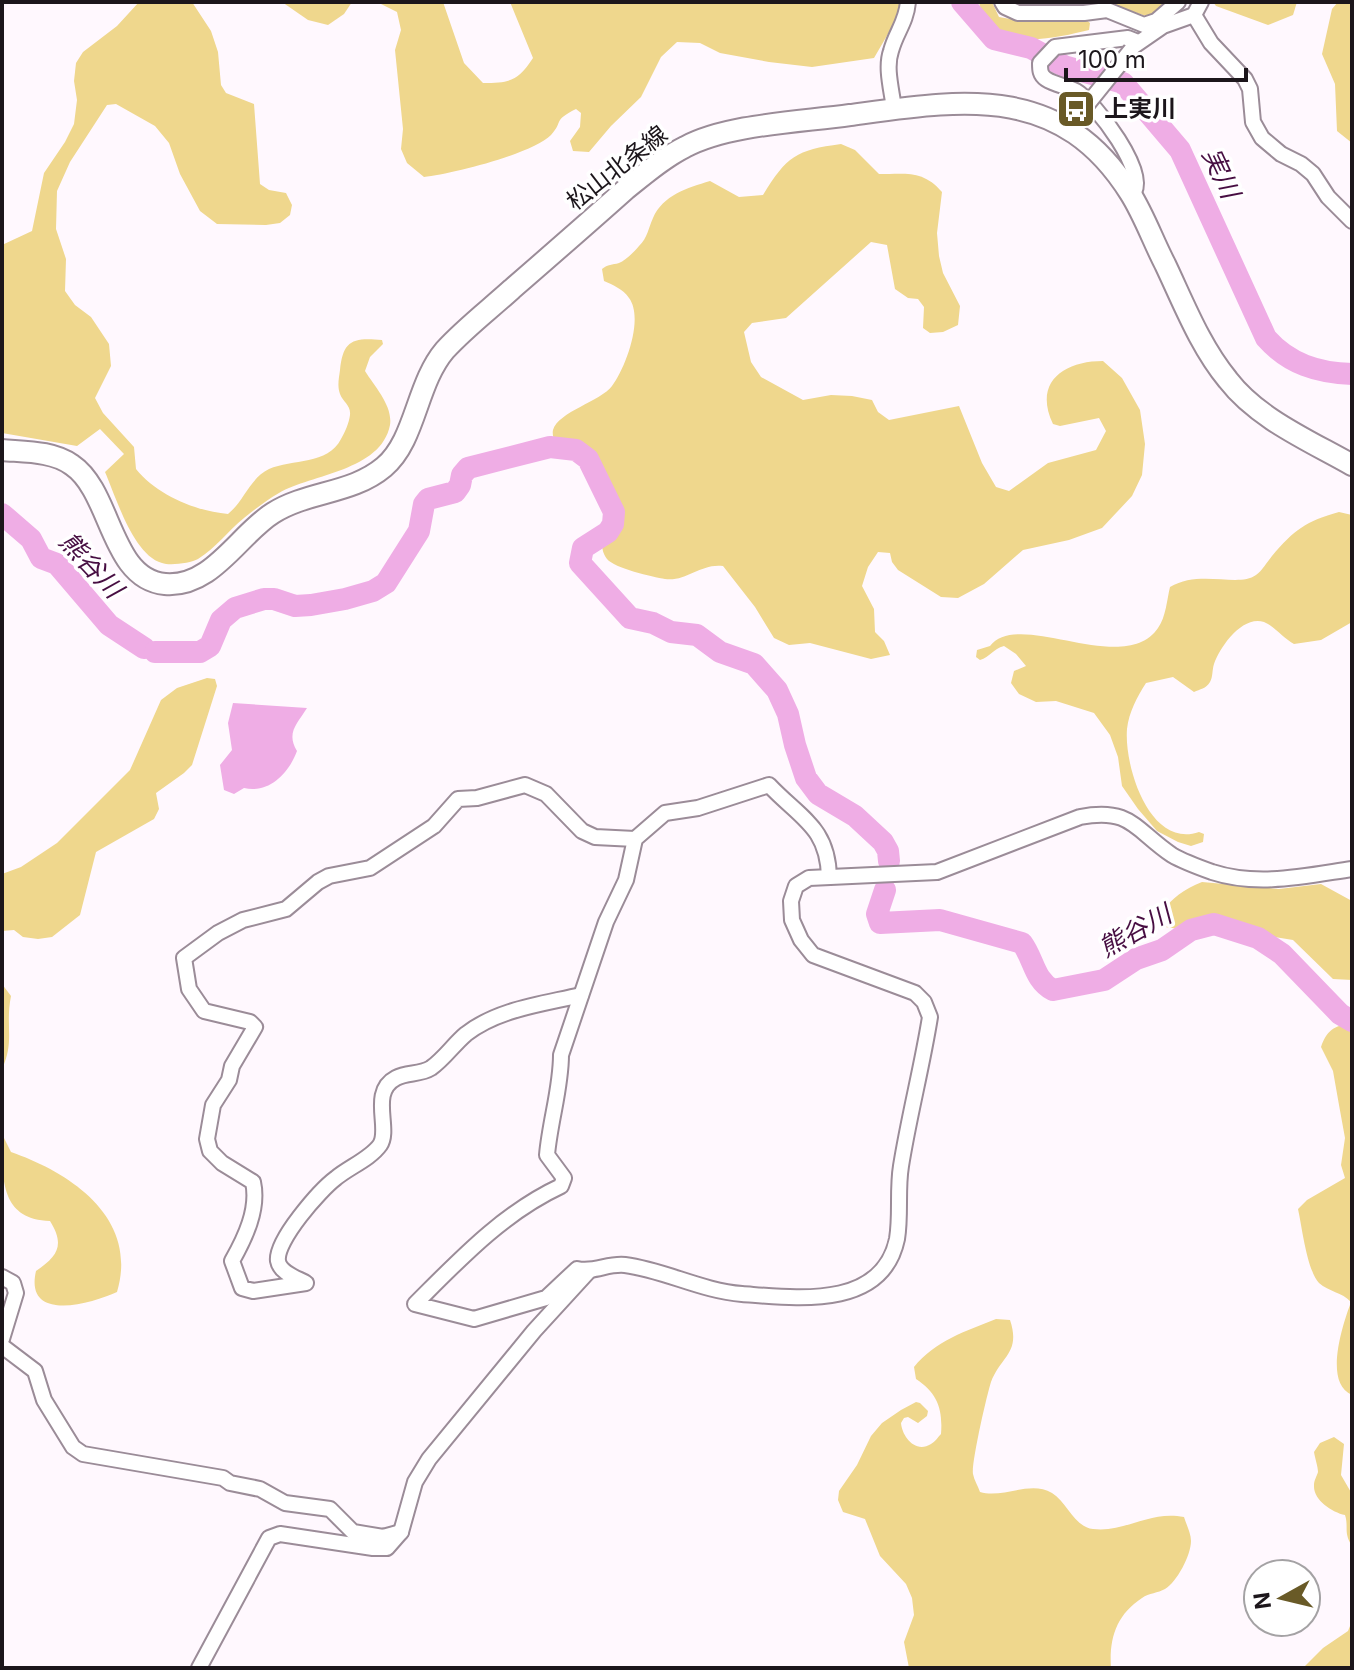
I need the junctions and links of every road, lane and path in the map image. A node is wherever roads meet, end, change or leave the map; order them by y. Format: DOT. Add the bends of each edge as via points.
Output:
graph roads {
  1 [pos="908,2"];
  2 [pos="1002,2"];
  3 [pos="1178,2"];
  4 [pos="1197,6"];
  5 [pos="1134,46"];
  6 [pos="894,109"];
  7 [pos="1067,128"];
  8 [pos="1132,195"];
  9 [pos="1352,221"];
  10 [pos="2,450"];
  11 [pos="1352,465"];
  12 [pos="635,839"];
  13 [pos="1352,869"];
  14 [pos="829,877"];
  15 [pos="581,995"];
  16 [pos="588,1272"];
  17 [pos="2,1277"];
  18 [pos="2,1339"];
  19 [pos="2,1346"];
  20 [pos="401,1532"];
  21 [pos="199,1668"];
  1 -- 6 [label="street" via="889,63"];
  2 -- 3 [label="street" via="1018,13 1107,10 1144,25"];
  4 -- 5 [label="street"];
  4 -- 9 [label="street" via="1211,43 1250,89 1253,122 1262,138 1313,174"];
  5 -- 7 [label="street, bridge"];
  5 -- 8 [label="street" via="1128,38 1055,47 1044,57 1042,76 1077,91 1099,114 1134,167 1138,182"];
  6 -- 7 [label="main road, 松山北条線" via="976,102 1028,110"];
  6 -- 10 [label="main road, 松山北条線" via="730,131 685,146 654,166 443,352 420,393 404,439 385,466 356,483 274,512 196,578 167,584 142,575 131,565 92,488 73,465 42,454"];
  7 -- 8 [label="main road, 松山北条線" via="1094,148"];
  8 -- 11 [label="main road, 松山北条線" via="1202,342 1229,383 1271,418"];
  12 -- 14 [label="street" via="665,813 769,785 825,844"];
  12 -- 15 [label="street" via="626,880"];
  12 -- 15 [label="street" via="582,831 546,794 525,785 458,799 434,826 370,868 329,876 286,909 243,920 184,958 189,989 204,1011 255,1027 213,1105 207,1139 222,1163 253,1182 251,1215 232,1261 242,1288 306,1283 281,1268 281,1245 334,1179 379,1148 380,1108 396,1078 430,1068 469,1032 497,1017"];
  13 -- 14 [label="street" via="1262,880 1236,878 1191,865 1125,818 1099,813 937,872"];
  14 -- 16 [label="street" via="809,878 796,886 792,920 801,940 813,955 915,993 930,1017 901,1166 896,1240 888,1259 861,1288 815,1297 740,1294 623,1264"];
  15 -- 16 [label="street" via="561,1055 547,1155 564,1178 561,1186 511,1214 415,1304 474,1319 546,1298 577,1269"];
  16 -- 20 [label="street" via="429,1459 415,1482"];
  17 -- 18 [label="street" via="13,1283 16,1293"];
  19 -- 20 [label="street" via="35,1371 44,1400 73,1447 83,1454 223,1478 285,1503 330,1509 353,1532 383,1537"];
  20 -- 21 [label="street" via="387,1548 280,1534 269,1538"];
}
